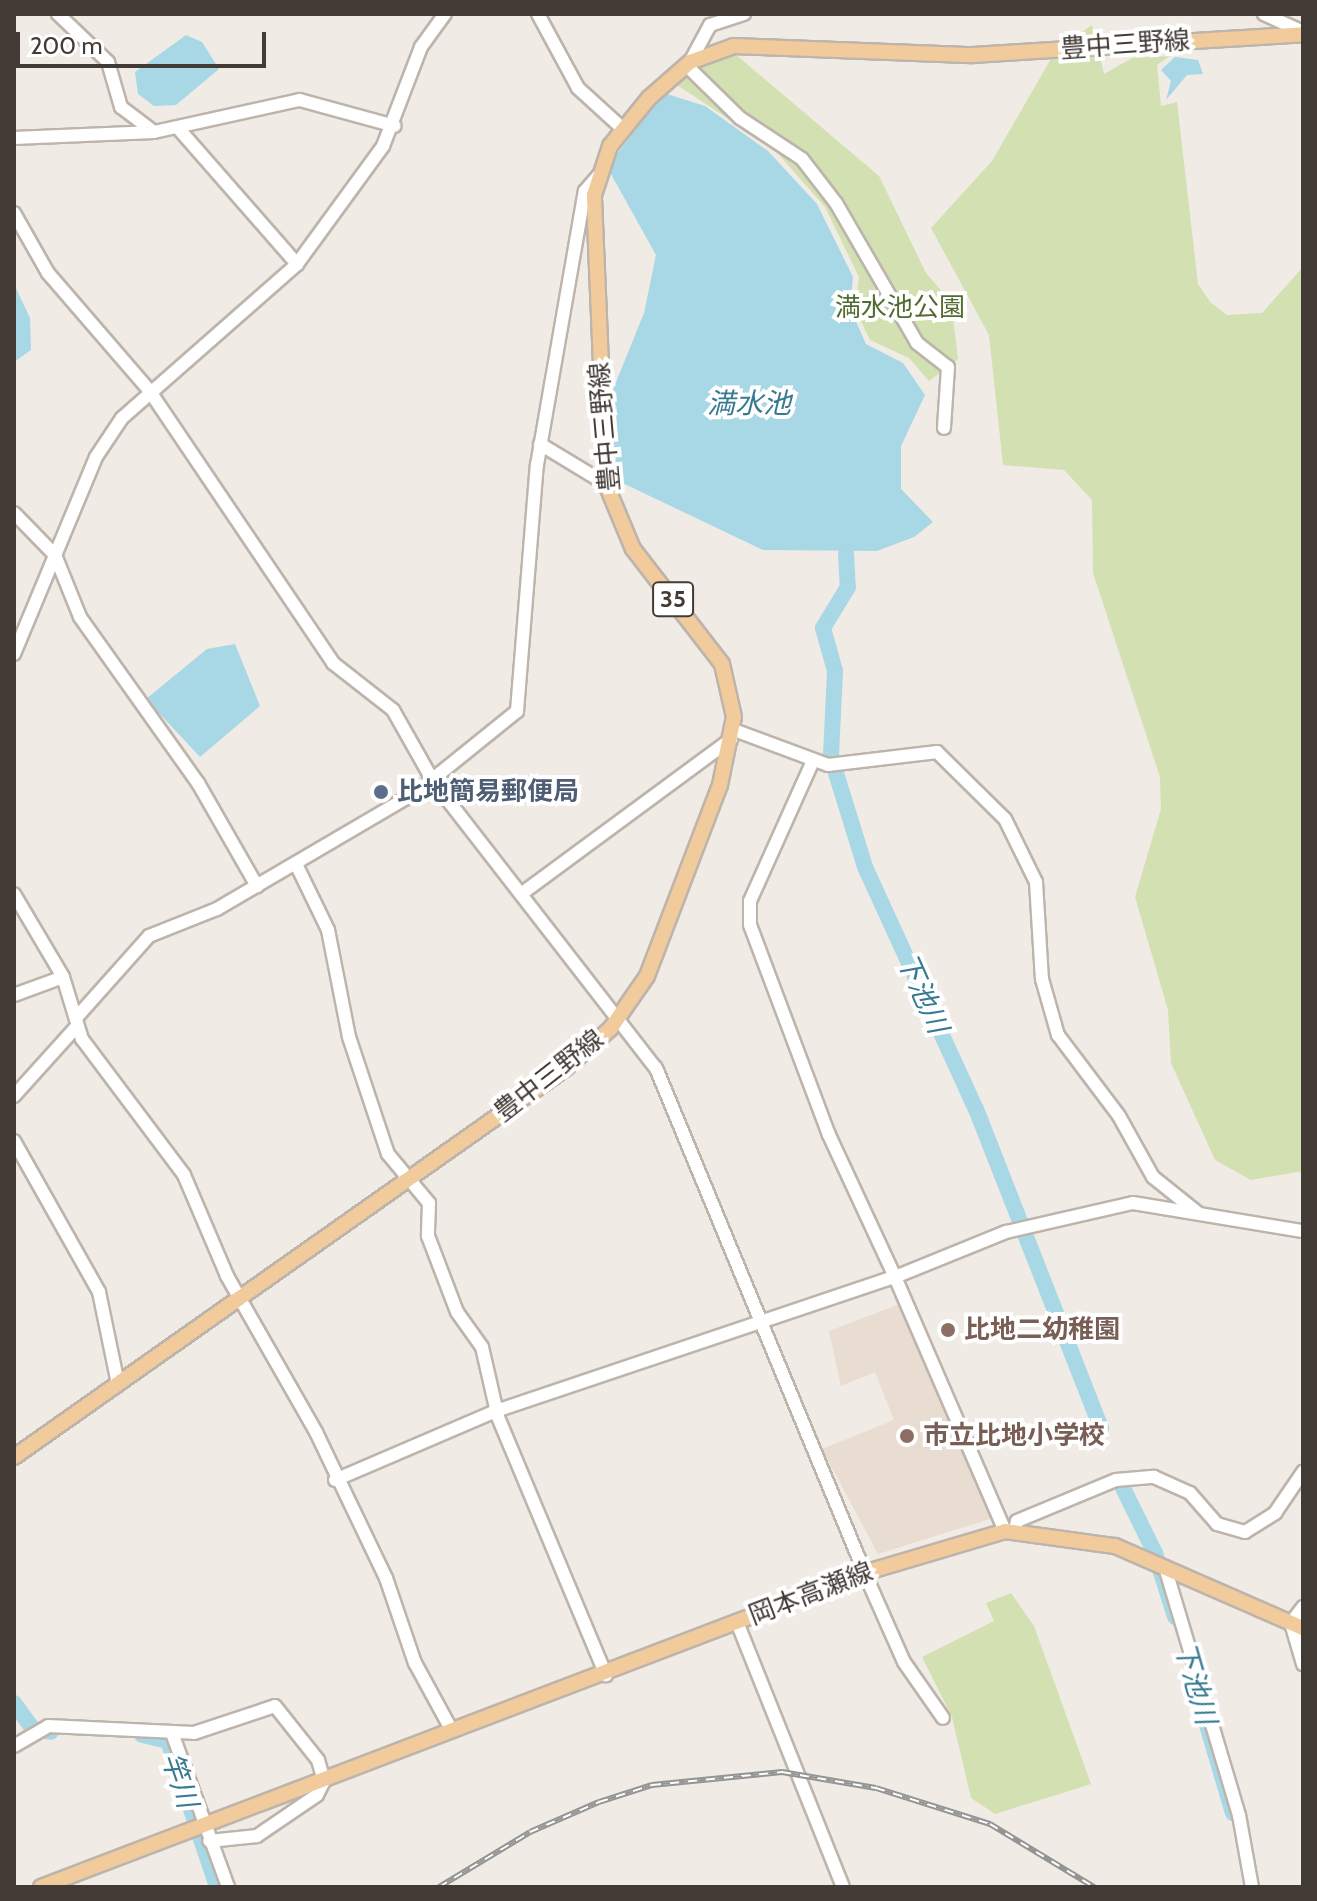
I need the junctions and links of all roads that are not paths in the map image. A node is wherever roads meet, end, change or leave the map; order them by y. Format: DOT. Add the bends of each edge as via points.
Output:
graph roads {
  1 [pos="58,14"];
  2 [pos="445,14"];
  3 [pos="538,14"];
  4 [pos="744,14"];
  5 [pos="1264,14"];
  6 [pos="1303,33"];
  7 [pos="688,64"];
  8 [pos="395,126"];
  9 [pos="178,128"];
  10 [pos="622,128"];
  11 [pos="154,132"];
  12 [pos="14,138"];
  13 [pos="598,176"];
  14 [pos="14,213"];
  15 [pos="297,264"];
  16 [pos="149,390"];
  17 [pos="944,428"];
  18 [pos="540,444"];
  19 [pos="606,484"];
  20 [pos="14,513"];
  21 [pos="55,555"];
  22 [pos="14,654"];
  23 [pos="734,734"];
  24 [pos="813,761"];
  25 [pos="433,781"];
  26 [pos="296,864"];
  27 [pos="257,886"];
  28 [pos="14,894"];
  29 [pos="521,894"];
  30 [pos="63,977"];
  31 [pos="14,995"];
  32 [pos="620,1017"];
  33 [pos="76,1022"];
  34 [pos="14,1096"];
  35 [pos="14,1141"];
  36 [pos="409,1179"];
  37 [pos="1198,1213"];
  38 [pos="1303,1231"];
  39 [pos="895,1277"];
  40 [pos="239,1298"];
  41 [pos="759,1323"];
  42 [pos="118,1384"];
  43 [pos="496,1411"];
  44 [pos="14,1457"];
  45 [pos="1303,1472"];
  46 [pos="335,1480"];
  47 [pos="1010,1530"];
  48 [pos="1160,1565"];
  49 [pos="867,1572"];
  50 [pos="1303,1607"];
  51 [pos="737,1622"];
  52 [pos="1297,1626"];
  53 [pos="1303,1664"];
  54 [pos="606,1675"];
  55 [pos="943,1718"];
  56 [pos="452,1731"];
  57 [pos="172,1733"];
  58 [pos="14,1746"];
  59 [pos="324,1781"];
  60 [pos="206,1834"];
  61 [pos="41,1887"];
  62 [pos="228,1887"];
  63 [pos="843,1887"];
  64 [pos="1252,1887"];
  1 -- 11 [label="street" via="108,62 121,107"];
  2 -- 8 [label="street" via="421,47"];
  3 -- 10 [label="street" via="578,88"];
  4 -- 7 [label="street" via="710,25"];
  5 -- 6 [label="street"];
  6 -- 7 [label="main road, 豊中三野線 / 35" via="914,56 754,45"];
  7 -- 10 [label="main road, 豊中三野線 / 35"];
  7 -- 17 [label="street" via="740,118 802,159 836,203 917,343 948,367"];
  8 -- 9 [label="street" via="300,100"];
  8 -- 15 [label="street"];
  9 -- 11 [label="street"];
  9 -- 15 [label="street"];
  10 -- 13 [label="main road, 豊中三野線 / 35"];
  11 -- 12 [label="street"];
  13 -- 18 [label="street" via="585,191"];
  13 -- 19 [label="main road, 豊中三野線 / 35" via="592,216"];
  14 -- 16 [label="street" via="48,273"];
  15 -- 16 [label="street"];
  16 -- 21 [label="street" via="96,457"];
  16 -- 25 [label="street" via="318,642 393,710"];
  18 -- 19 [label="street"];
  18 -- 25 [label="street" via="521,702 510,720"];
  19 -- 23 [label="main road, 豊中三野線 / 35" via="633,549 722,664"];
  20 -- 21 [label="street"];
  21 -- 22 [label="street"];
  21 -- 27 [label="street" via="80,617 198,783"];
  23 -- 24 [label="street"];
  23 -- 29 [label="street"];
  23 -- 32 [label="main road, 豊中三野線 / 35" via="657,956"];
  24 -- 37 [label="street" via="864,763 937,752 1005,819 1036,882 1042,979 1058,1035 1119,1116 1153,1177"];
  24 -- 39 [label="street" via="750,901 750,925 829,1135"];
  25 -- 26 [label="street"];
  25 -- 29 [label="street"];
  26 -- 27 [label="street"];
  26 -- 36 [label="street" via="328,930 349,1037 388,1154"];
  27 -- 33 [label="street" via="149,936"];
  28 -- 30 [label="street"];
  29 -- 32 [label="street"];
  30 -- 31 [label="street"];
  30 -- 33 [label="street"];
  32 -- 36 [label="main road, 豊中三野線 / 35" via="566,1068"];
  32 -- 41 [label="street" via="656,1068"];
  33 -- 34 [label="street"];
  33 -- 40 [label="street" via="184,1175"];
  35 -- 42 [label="street" via="99,1292"];
  36 -- 40 [label="main road, 豊中三野線 / 35"];
  36 -- 43 [label="street" via="429,1203 428,1236 457,1312 482,1347"];
  37 -- 38 [label="street"];
  37 -- 39 [label="street" via="1121,1205 1006,1232"];
  39 -- 41 [label="street"];
  39 -- 47 [label="street"];
  40 -- 42 [label="main road, 豊中三野線 / 35"];
  40 -- 46 [label="street" via="283,1366"];
  41 -- 43 [label="street"];
  41 -- 49 [label="street"];
  42 -- 44 [label="main road, 豊中三野線 / 35"];
  43 -- 46 [label="street"];
  43 -- 54 [label="street"];
  45 -- 47 [label="street" via="1275,1513 1245,1532 1217,1524 1190,1493 1154,1477 1116,1480 1017,1521"];
  46 -- 56 [label="street"];
  47 -- 48 [label="main road, 岡本高瀬線" via="1070,1534"];
  47 -- 49 [label="main road, 岡本高瀬線"];
  48 -- 52 [label="main road, 岡本高瀬線"];
  48 -- 64 [label="street" via="1239,1815"];
  49 -- 51 [label="main road, 岡本高瀬線"];
  49 -- 55 [label="street" via="904,1662"];
  50 -- 52 [label="street"];
  51 -- 54 [label="main road, 岡本高瀬線"];
  51 -- 63 [label="street"];
  52 -- 53 [label="street"];
  54 -- 56 [label="main road, 岡本高瀬線"];
  56 -- 59 [label="main road, 岡本高瀬線"];
  57 -- 58 [label="street" via="48,1726"];
  57 -- 59 [label="street" via="194,1733 275,1706 308,1740"];
  57 -- 60 [label="street"];
  59 -- 60 [label="main road, 岡本高瀬線"];
  59 -- 60 [label="street, 岡本高瀬線" via="281,1825"];
  60 -- 61 [label="main road, 岡本高瀬線"];
  60 -- 62 [label="street"];
}
